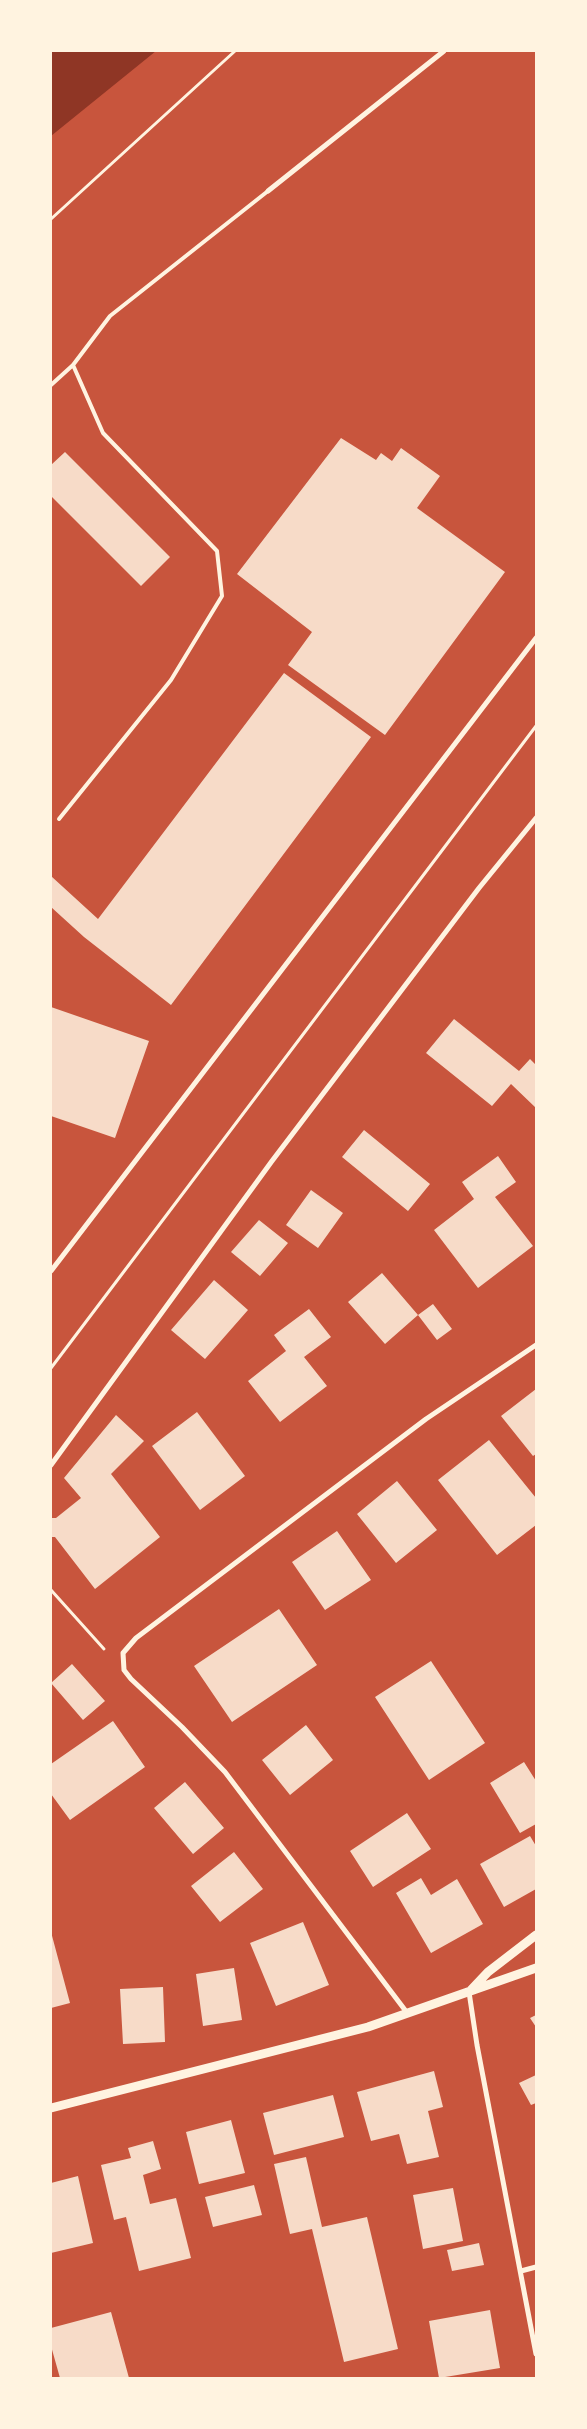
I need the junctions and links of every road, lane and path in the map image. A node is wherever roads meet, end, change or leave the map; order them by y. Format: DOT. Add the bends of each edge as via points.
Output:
graph roads {
  1 [pos="234,51"];
  2 [pos="444,51"];
  3 [pos="268,191"];
  4 [pos="51,219"];
  5 [pos="73,365"];
  6 [pos="51,385"];
  7 [pos="536,638"];
  8 [pos="536,726"];
  9 [pos="536,818"];
  10 [pos="59,819"];
  11 [pos="51,1271"];
  12 [pos="536,1345"];
  13 [pos="51,1368"];
  14 [pos="51,1465"];
  15 [pos="51,1590"];
  16 [pos="123,1663"];
  17 [pos="536,1935"];
  18 [pos="536,1968"];
  19 [pos="469,1992"];
  20 [pos="408,2014"];
  21 [pos="51,2108"];
  22 [pos="536,2268"];
  23 [pos="521,2271"];
  24 [pos="536,2354"];
  1 -- 4 [label="path"];
  2 -- 3 [label="street"];
  3 -- 5 [label="lane" via="110,316"];
  5 -- 6 [label="lane"];
  5 -- 10 [label="lane" via="103,433 217,551 222,596 171,680"];
  7 -- 11 [label="street"];
  8 -- 13 [label="path"];
  9 -- 14 [label="street" via="272,1160"];
  12 -- 16 [label="street" via="426,1419 136,1638 123,1653"];
  15 -- 16 [label="path" via="101,1647"];
  16 -- 20 [label="street" via="131,1679 224,1772"];
  17 -- 19 [label="street" via="488,1972"];
  18 -- 19 [label="street"];
  19 -- 20 [label="street"];
  19 -- 23 [label="street"];
  20 -- 21 [label="street" via="326,2039"];
  22 -- 23 [label="street"];
  23 -- 24 [label="street"];
}
